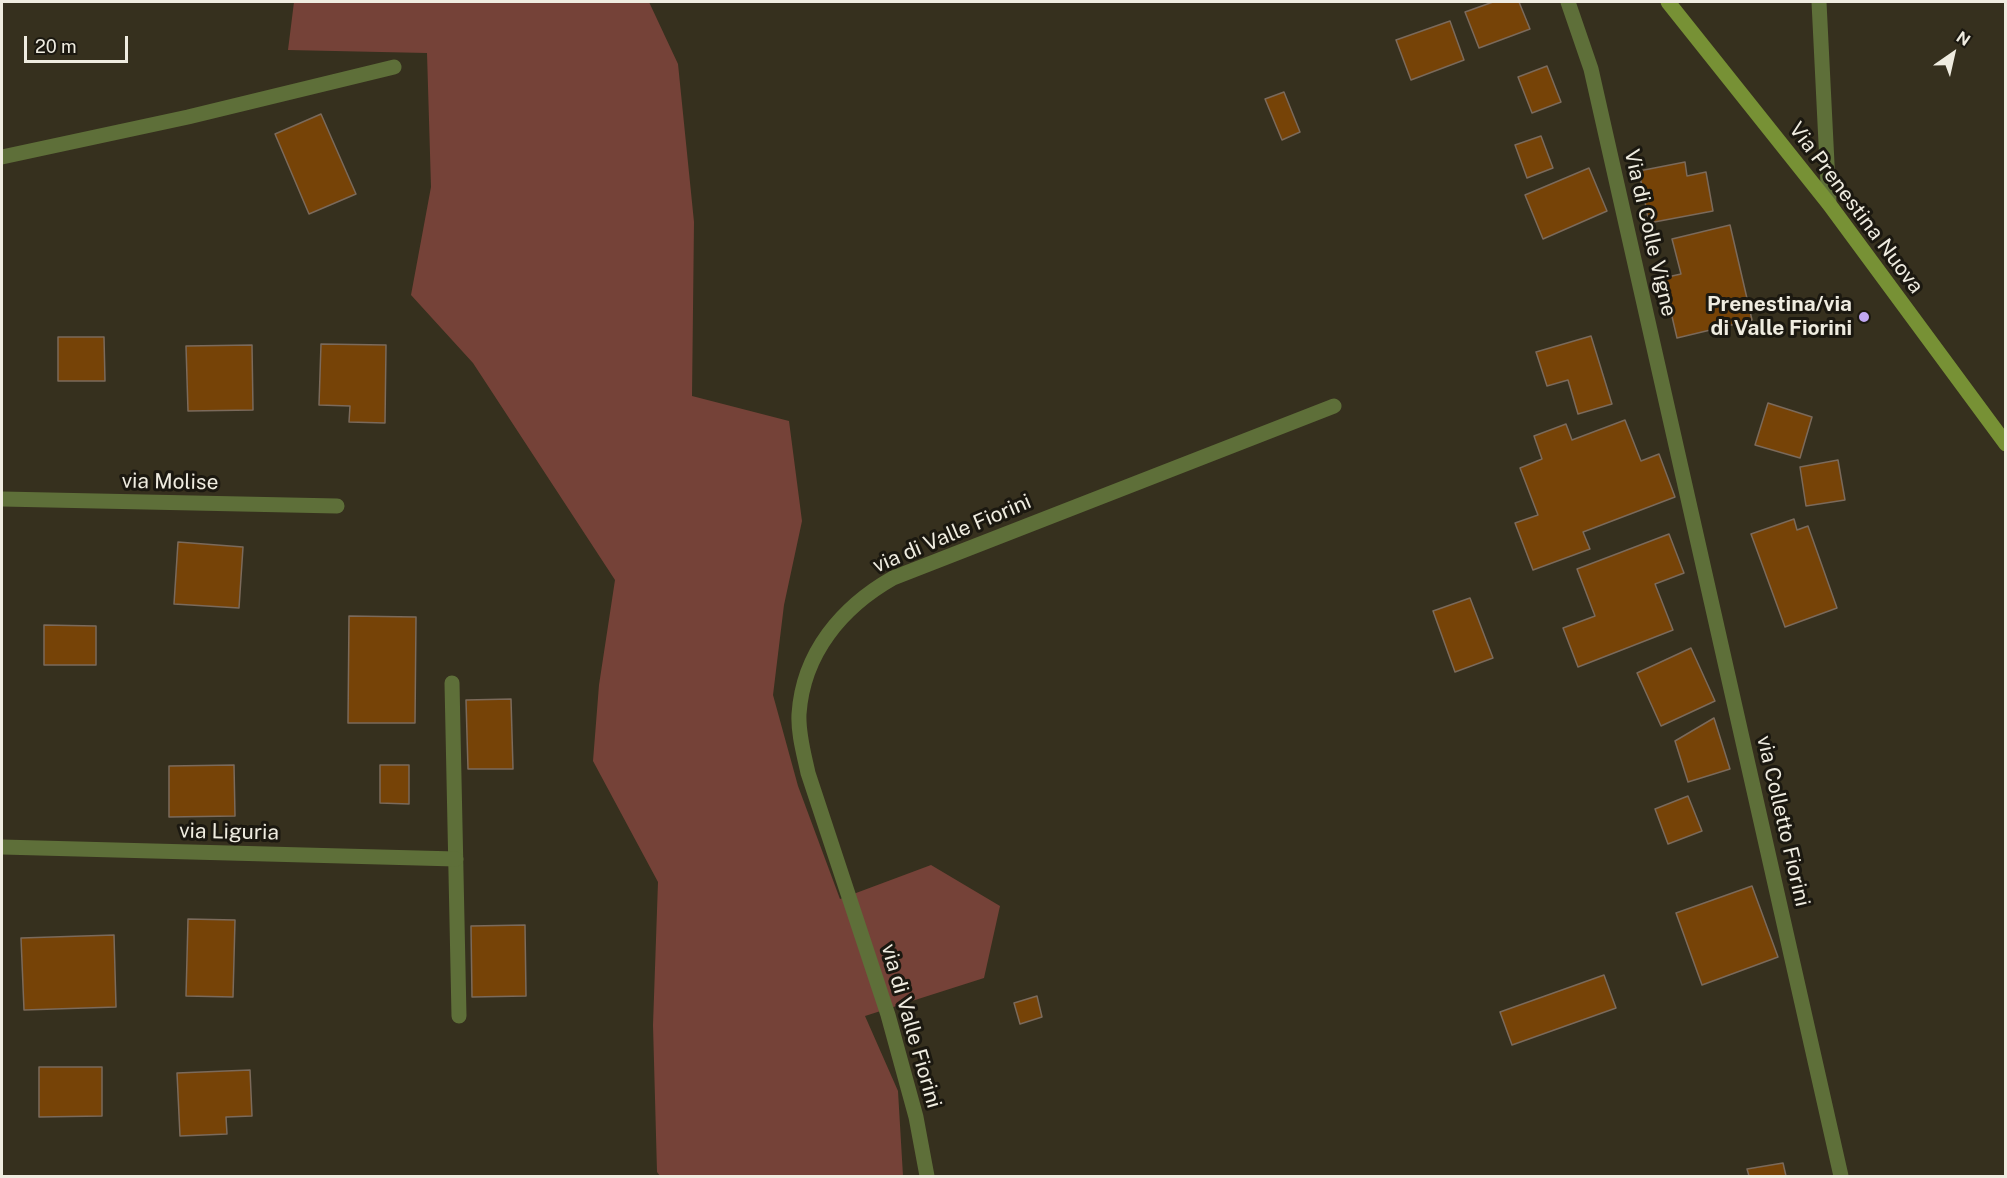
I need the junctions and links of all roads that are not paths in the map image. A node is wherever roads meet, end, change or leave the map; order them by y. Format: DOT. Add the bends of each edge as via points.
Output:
graph roads {
  1 [pos="1568,2"];
  2 [pos="1668,2"];
  3 [pos="1819,2"];
  4 [pos="394,67"];
  5 [pos="2,157"];
  6 [pos="1829,204"];
  7 [pos="1334,406"];
  8 [pos="2006,444"];
  9 [pos="1683,476"];
  10 [pos="2,499"];
  11 [pos="337,507"];
  12 [pos="452,683"];
  13 [pos="2,847"];
  14 [pos="456,859"];
  15 [pos="459,1016"];
  16 [pos="927,1176"];
  17 [pos="1841,1176"];
  1 -- 9 [label="street, Via di Colle Vigne" via="1591,69"];
  2 -- 6 [label="main road, Via Prenestina Nuova"];
  3 -- 6 [label="street"];
  4 -- 5 [label="street"];
  6 -- 8 [label="main road, Via Prenestina Nuova"];
  7 -- 16 [label="street, via di Valle Fiorini" via="893,578 857,601 826,636 814,657 799,714 808,773 888,1015 916,1117"];
  9 -- 17 [label="street, via Colletto Fiorini"];
  10 -- 11 [label="street, via Molise"];
  12 -- 14 [label="street"];
  13 -- 14 [label="street, via Liguria"];
  14 -- 15 [label="street"];
}
